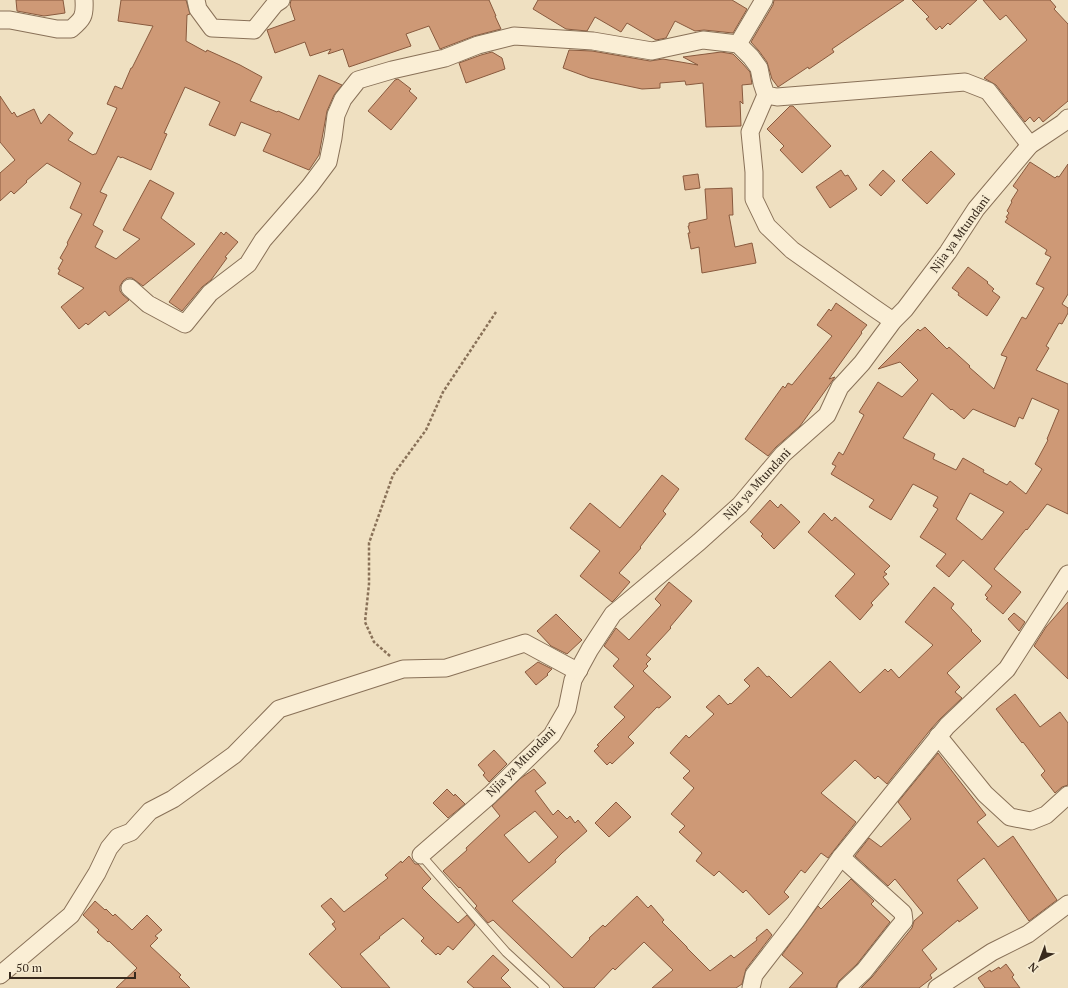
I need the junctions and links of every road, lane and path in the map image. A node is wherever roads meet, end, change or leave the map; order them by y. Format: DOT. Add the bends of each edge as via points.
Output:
graph roads {
  1 [pos="84,0"];
  2 [pos="196,0"];
  3 [pos="281,0"];
  4 [pos="764,0"];
  5 [pos="0,20"];
  6 [pos="738,44"];
  7 [pos="766,95"];
  8 [pos="1068,118"];
  9 [pos="1030,145"];
  10 [pos="130,288"];
  11 [pos="496,312"];
  12 [pos="893,321"];
  13 [pos="1068,574"];
  14 [pos="403,669"];
  15 [pos="579,670"];
  16 [pos="938,736"];
  17 [pos="1068,796"];
  18 [pos="421,855"];
  19 [pos="840,857"];
  20 [pos="1068,904"];
  21 [pos="0,975"];
  22 [pos="545,988"];
  23 [pos="751,988"];
  24 [pos="846,988"];
  25 [pos="937,988"];
  1 -- 5 [label="street" via="84,14 80,22 71,29 57,30"];
  2 -- 3 [label="street" via="198,9 212,28 254,30"];
  4 -- 6 [label="street"];
  6 -- 7 [label="street" via="759,68"];
  6 -- 10 [label="street" via="703,40 652,50 593,42 514,36 478,45 445,58 358,80 343,99 336,115 328,162 263,240 248,264 210,293 185,324 148,304"];
  7 -- 9 [label="street" via="777,97 965,82 988,92"];
  7 -- 12 [label="street" via="750,132 754,199 767,226 792,250"];
  8 -- 9 [label="street, Njia ya Mtundani"];
  9 -- 12 [label="street, Njia ya Mtundani" via="976,209 948,252"];
  11 -- 14 [label="path" via="443,392 426,430 393,475 369,543 369,584 365,622 374,642"];
  12 -- 15 [label="street, Njia ya Mtundani" via="862,363 840,387 827,415 783,454 740,505 613,614"];
  13 -- 16 [label="street" via="1007,669"];
  14 -- 15 [label="street" via="446,668 525,642"];
  14 -- 21 [label="street" via="279,709 234,755 172,799 150,811 131,832 118,837 109,848 71,915"];
  15 -- 18 [label="street, Njia ya Mtundani" via="573,680 567,710 552,735"];
  16 -- 17 [label="street" via="984,794 1010,817 1031,821 1046,815"];
  16 -- 19 [label="street"];
  18 -- 22 [label="lane" via="506,952"];
  19 -- 23 [label="street" via="754,975"];
  19 -- 24 [label="street" via="903,913 904,921 864,971"];
  20 -- 25 [label="street" via="1028,934 992,952"];
}
